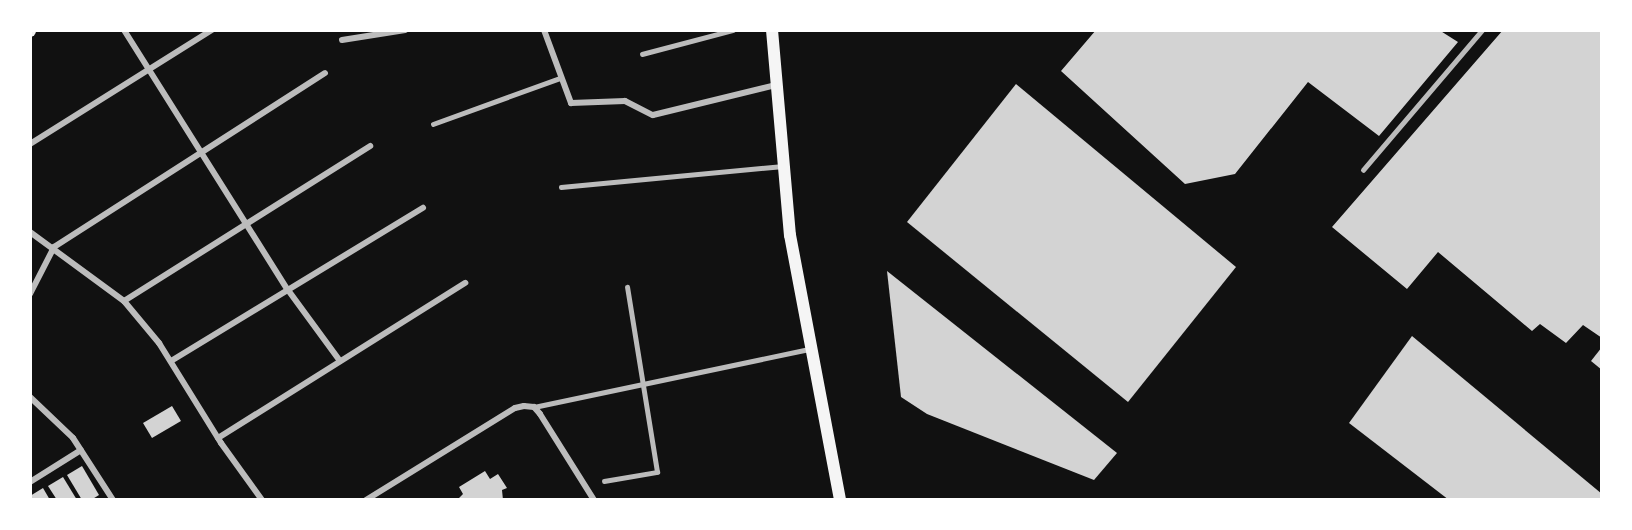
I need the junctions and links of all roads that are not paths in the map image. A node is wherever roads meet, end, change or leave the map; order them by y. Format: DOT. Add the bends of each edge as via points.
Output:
graph roads {
  1 [pos="124,30"];
  2 [pos="212,30"];
  3 [pos="405,30"];
  4 [pos="544,30"];
  5 [pos="733,30"];
  6 [pos="772,30"];
  7 [pos="1482,30"];
  8 [pos="368,33"];
  9 [pos="342,40"];
  10 [pos="642,54"];
  11 [pos="149,70"];
  12 [pos="325,73"];
  13 [pos="560,78"];
  14 [pos="776,86"];
  15 [pos="433,124"];
  16 [pos="30,144"];
  17 [pos="370,146"];
  18 [pos="201,151"];
  19 [pos="783,166"];
  20 [pos="1363,170"];
  21 [pos="561,187"];
  22 [pos="423,208"];
  23 [pos="246,222"];
  24 [pos="30,232"];
  25 [pos="54,247"];
  26 [pos="465,283"];
  27 [pos="627,287"];
  28 [pos="288,290"];
  29 [pos="30,294"];
  30 [pos="124,301"];
  31 [pos="810,350"];
  32 [pos="340,361"];
  33 [pos="171,362"];
  34 [pos="645,385"];
  35 [pos="30,397"];
  36 [pos="534,407"];
  37 [pos="218,438"];
  38 [pos="81,450"];
  39 [pos="604,481"];
  40 [pos="30,482"];
  41 [pos="113,500"];
  42 [pos="262,500"];
  43 [pos="366,500"];
  44 [pos="594,500"];
  45 [pos="840,500"];
  1 -- 11 [label="street"];
  2 -- 11 [label="street"];
  3 -- 8 [label="street"];
  4 -- 13 [label="street"];
  5 -- 10 [label="lane"];
  6 -- 14 [label="main road"];
  7 -- 20 [label="lane"];
  8 -- 9 [label="street"];
  11 -- 16 [label="street"];
  11 -- 18 [label="street"];
  12 -- 18 [label="street"];
  13 -- 14 [label="street" via="571,102 625,101 653,115"];
  13 -- 15 [label="lane"];
  14 -- 19 [label="main road"];
  17 -- 23 [label="street"];
  18 -- 23 [label="street"];
  18 -- 25 [label="street"];
  19 -- 21 [label="lane"];
  19 -- 31 [label="main road" via="790,236"];
  22 -- 28 [label="street"];
  23 -- 28 [label="street"];
  23 -- 30 [label="street"];
  24 -- 25 [label="street"];
  25 -- 29 [label="street"];
  25 -- 30 [label="street"];
  26 -- 32 [label="street"];
  27 -- 34 [label="lane"];
  28 -- 32 [label="street"];
  28 -- 33 [label="street"];
  30 -- 33 [label="street"];
  31 -- 34 [label="lane"];
  31 -- 45 [label="main road"];
  32 -- 37 [label="street"];
  33 -- 37 [label="street"];
  34 -- 36 [label="lane"];
  34 -- 39 [label="lane" via="657,472"];
  35 -- 38 [label="street"];
  36 -- 43 [label="street" via="515,408"];
  36 -- 44 [label="street"];
  37 -- 42 [label="street"];
  38 -- 40 [label="street"];
  38 -- 41 [label="street"];
}
